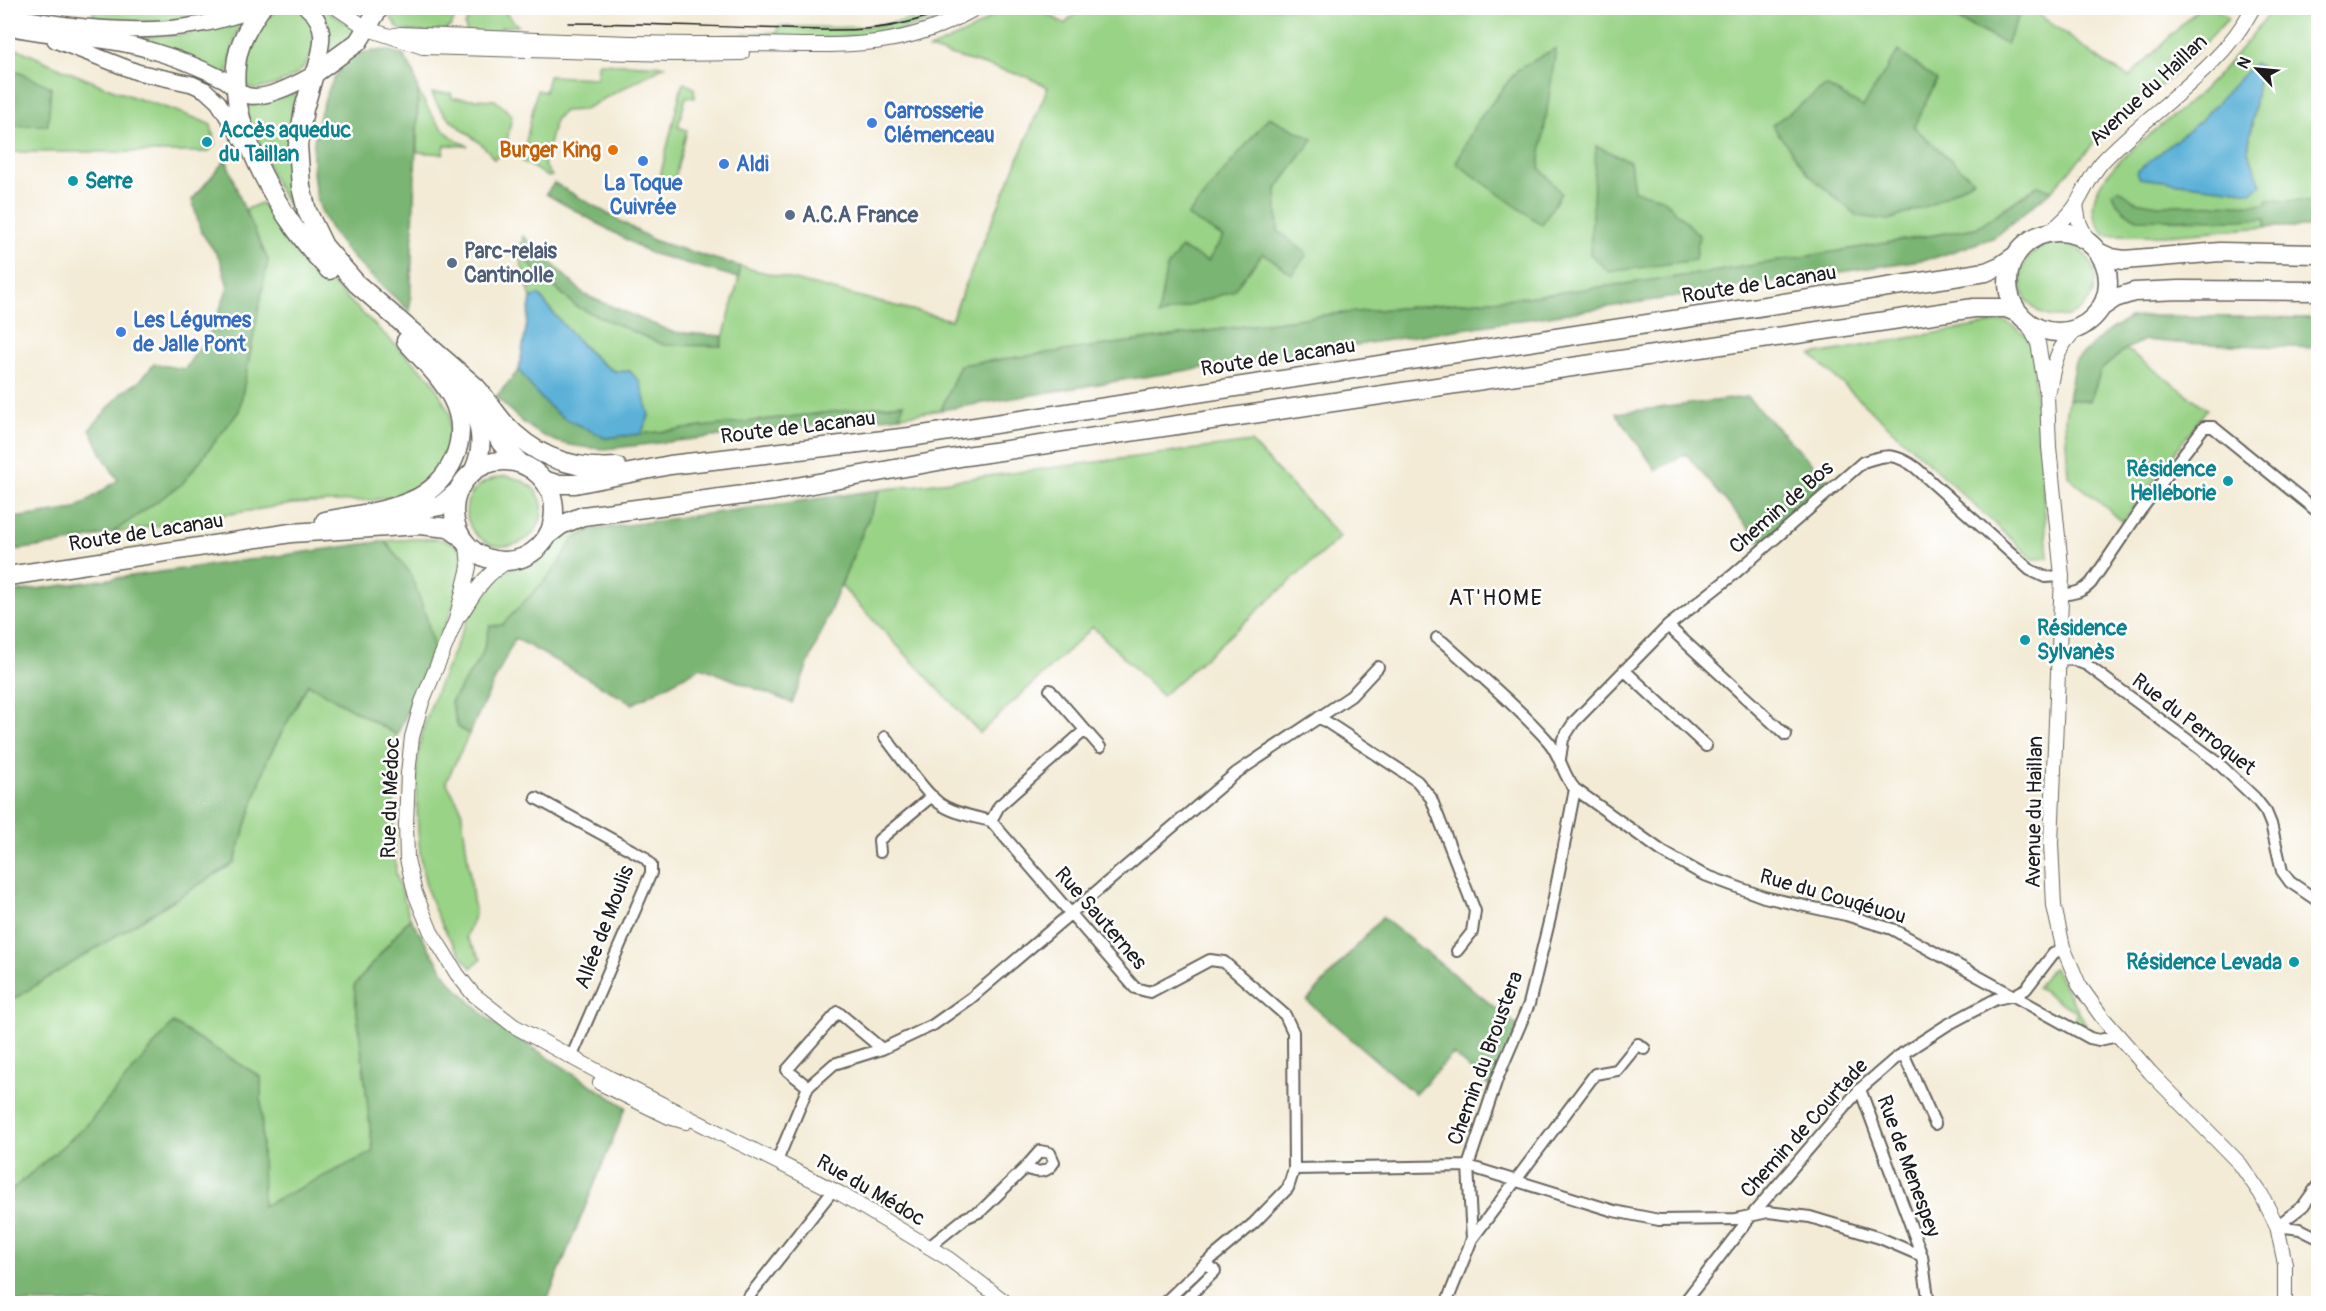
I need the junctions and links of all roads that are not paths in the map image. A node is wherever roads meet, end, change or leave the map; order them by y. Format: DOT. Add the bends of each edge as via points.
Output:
graph roads {
  1 [pos="260,8"];
  2 [pos="307,8"];
  3 [pos="337,8"];
  4 [pos="379,8"];
  5 [pos="975,8"];
  6 [pos="2253,8"];
  7 [pos="8,15"];
  8 [pos="8,27"];
  9 [pos="368,28"];
  10 [pos="36,33"];
  11 [pos="314,74"];
  12 [pos="236,88"];
  13 [pos="256,159"];
  14 [pos="2076,205"];
  15 [pos="2050,232"];
  16 [pos="2094,247"];
  17 [pos="2319,254"];
  18 [pos="2016,255"];
  19 [pos="2319,291"];
  20 [pos="2103,306"];
  21 [pos="2023,317"];
  22 [pos="2078,329"];
  23 [pos="406,341"];
  24 [pos="454,367"];
  25 [pos="2048,395"];
  26 [pos="519,462"];
  27 [pos="670,465"];
  28 [pos="474,470"];
  29 [pos="544,480"];
  30 [pos="458,490"];
  31 [pos="2319,512"];
  32 [pos="326,521"];
  33 [pos="291,533"];
  34 [pos="549,534"];
  35 [pos="463,541"];
  36 [pos="509,561"];
  37 [pos="8,576"];
  38 [pos="2062,576"];
  39 [pos="2063,595"];
  40 [pos="456,620"];
  41 [pos="1668,626"];
  42 [pos="1437,638"];
  43 [pos="2060,659"];
  44 [pos="1378,667"];
  45 [pos="1624,670"];
  46 [pos="1050,690"];
  47 [pos="1319,717"];
  48 [pos="1084,731"];
  49 [pos="1786,735"];
  50 [pos="885,737"];
  51 [pos="1706,746"];
  52 [pos="1100,747"];
  53 [pos="1560,759"];
  54 [pos="1575,789"];
  55 [pos="932,796"];
  56 [pos="536,798"];
  57 [pos="992,821"];
  58 [pos="880,852"];
  59 [pos="2319,901"];
  60 [pos="1072,914"];
  61 [pos="2063,947"];
  62 [pos="1457,951"];
  63 [pos="2016,995"];
  64 [pos="2118,1036"];
  65 [pos="882,1049"];
  66 [pos="1645,1049"];
  67 [pos="1903,1053"];
  68 [pos="571,1058"];
  69 [pos="808,1087"];
  70 [pos="1860,1089"];
  71 [pos="1935,1124"];
  72 [pos="777,1161"];
  73 [pos="1468,1166"];
  74 [pos="1024,1168"];
  75 [pos="1294,1169"];
  76 [pos="1517,1180"];
  77 [pos="2319,1185"];
  78 [pos="833,1190"];
  79 [pos="1750,1216"];
  80 [pos="2277,1226"];
  81 [pos="2319,1238"];
  82 [pos="1472,1239"];
  83 [pos="928,1247"];
  84 [pos="1922,1256"];
  85 [pos="1206,1263"];
  86 [pos="1685,1303"];
  87 [pos="742,1304"];
  88 [pos="1008,1304"];
  89 [pos="1163,1304"];
  90 [pos="1181,1304"];
  91 [pos="1446,1304"];
  92 [pos="1929,1304"];
  93 [pos="2285,1304"];
  1 -- 7 [label="main road" via="202,24 144,29 70,25"];
  1 -- 12 [label="main road" via="243,38"];
  2 -- 11 [label="main road" via="318,19 322,32"];
  3 -- 9 [label="street"];
  4 -- 9 [label="main road"];
  5 -- 9 [label="street" via="941,27 871,44 672,44 390,36"];
  6 -- 14 [label="street, Avenue du Haillan" via="2202,73 2098,167"];
  8 -- 10 [label="main road"];
  9 -- 11 [label="main road" via="358,42"];
  10 -- 12 [label="main road" via="144,48 201,69"];
  10 -- 13 [label="main road" via="136,72 205,90 218,102"];
  11 -- 12 [label="main road" via="253,97"];
  11 -- 24 [label="main road" via="298,145 301,187 313,226 336,262 357,284"];
  12 -- 13 [label="main road" via="237,105"];
  13 -- 23 [label="main road" via="307,246"];
  14 -- 15 [label="street, Avenue du Haillan"];
  14 -- 16 [label="street" via="2079,222"];
  15 -- 16 [label="main road" via="2070,233"];
  15 -- 18 [label="main road" via="2025,244"];
  16 -- 17 [label="main road" via="2111,258 2124,260 2220,252"];
  16 -- 20 [label="main road" via="2109,279"];
  18 -- 21 [label="main road" via="2008,285 2011,300"];
  18 -- 27 [label="main road, Route de Lacanau" via="1986,272 910,436"];
  19 -- 20 [label="main road" via="2134,292"];
  20 -- 22 [label="main road"];
  21 -- 22 [label="main road" via="2051,332"];
  21 -- 25 [label="street, Avenue du Haillan" via="2038,343"];
  21 -- 34 [label="main road" via="2006,308 1974,308 989,453 774,491 583,516"];
  22 -- 25 [label="street, Avenue du Haillan" via="2061,346"];
  23 -- 28 [label="main road" via="450,378 468,401 482,436"];
  23 -- 32 [label="main road" via="446,387 458,412 458,444 450,468 428,493 413,501"];
  24 -- 26 [label="main road" via="482,406 501,443"];
  24 -- 27 [label="main road" via="523,442 553,459 596,468"];
  25 -- 38 [label="street, Avenue du Haillan" via="2049,447"];
  26 -- 28 [label="main road" via="503,460"];
  26 -- 29 [label="main road"];
  27 -- 29 [label="main road, Route de Lacanau" via="575,484"];
  28 -- 30 [label="main road"];
  29 -- 34 [label="main road" via="555,506"];
  30 -- 32 [label="main road, Route de Lacanau" via="432,509"];
  30 -- 35 [label="main road" via="454,521"];
  31 -- 39 [label="street" via="2213,427 2204,427 2091,583"];
  32 -- 33 [label="main road, Route de Lacanau"];
  33 -- 35 [label="main road, Route de Lacanau" via="420,525 448,528"];
  33 -- 37 [label="main road, Route de Lacanau"];
  34 -- 36 [label="main road" via="539,548"];
  35 -- 36 [label="main road" via="479,555 493,561"];
  35 -- 40 [label="street, Rue du Médoc" via="469,567"];
  36 -- 40 [label="street, Rue du Médoc" via="484,579"];
  38 -- 39 [label="street, Avenue du Haillan"];
  38 -- 41 [label="street, Chemin de Bos" via="2045,577 2030,570 1916,468 1901,457 1881,456 1863,462"];
  39 -- 43 [label="street, Avenue du Haillan"];
  40 -- 68 [label="street, Rue du Médoc" via="412,737 406,824 410,877 420,909 444,954 473,994 514,1026"];
  41 -- 45 [label="street, Chemin de Bos"];
  41 -- 49 [label="street"];
  42 -- 53 [label="street, Rue du Couqéuou" via="1549,742"];
  43 -- 59 [label="street, Rue du Perroquet" via="2087,665 2216,761 2266,812 2282,871 2290,882"];
  43 -- 61 [label="street, Avenue du Haillan" via="2051,843 2054,906"];
  44 -- 47 [label="street" via="1351,696"];
  45 -- 51 [label="street"];
  45 -- 53 [label="street, Chemin de Bos" via="1574,722 1563,739"];
  46 -- 48 [label="street"];
  47 -- 60 [label="street" via="1236,773"];
  47 -- 62 [label="street" via="1417,781 1431,798 1475,911 1472,932"];
  48 -- 52 [label="street"];
  48 -- 57 [label="street" via="999,806"];
  50 -- 55 [label="street"];
  53 -- 54 [label="street, Rue du Couqéuou"];
  54 -- 63 [label="street, Rue du Couqéuou" via="1663,852 1702,874 1764,897 1892,928"];
  54 -- 73 [label="street, Chemin du Broustera" via="1529,1004 1497,1079"];
  55 -- 57 [label="street" via="956,812"];
  55 -- 58 [label="street" via="879,840"];
  56 -- 68 [label="street, Allée de Moulis" via="644,857 651,865 651,873"];
  57 -- 60 [label="street, Rue Sauternes"];
  60 -- 65 [label="street" via="933,1025"];
  60 -- 75 [label="street, Rue Sauternes" via="1136,988 1150,992 1210,960 1224,962 1285,1015 1293,1032"];
  61 -- 63 [label="street, Chemin de Courtade"];
  61 -- 64 [label="street, Avenue du Haillan" via="2079,985"];
  63 -- 64 [label="street, Rue du Couqéuou" via="2090,1038"];
  63 -- 67 [label="street, Chemin de Courtade" via="1996,999"];
  64 -- 80 [label="street, Avenue du Haillan" via="2240,1164"];
  65 -- 69 [label="street" via="834,1064"];
  65 -- 69 [label="street" via="838,1012 787,1070"];
  66 -- 76 [label="street" via="1638,1044 1617,1070 1595,1074"];
  67 -- 70 [label="street, Chemin de Courtade"];
  67 -- 71 [label="street"];
  68 -- 72 [label="street, Rue du Médoc"];
  69 -- 72 [label="street"];
  70 -- 79 [label="street, Chemin de Courtade"];
  70 -- 84 [label="street, Rue de Menespey"];
  72 -- 78 [label="street, Rue du Médoc"];
  73 -- 75 [label="street, Rue de Menespey"];
  73 -- 76 [label="street, Rue de Menespey"];
  73 -- 82 [label="street, Chemin du Broustera"];
  74 -- 83 [label="street" via="981,1211 965,1218"];
  75 -- 85 [label="street, Rue Sauternes" via="1288,1188"];
  76 -- 79 [label="street, Rue de Menespey" via="1614,1211 1659,1220"];
  76 -- 82 [label="street"];
  77 -- 80 [label="street" via="2303,1206"];
  78 -- 83 [label="street, Rue du Médoc"];
  78 -- 87 [label="street"];
  79 -- 84 [label="street, Rue de Menespey" via="1768,1212 1810,1217 1880,1238"];
  79 -- 86 [label="street, Chemin de Courtade"];
  80 -- 81 [label="street" via="2300,1229"];
  80 -- 93 [label="street, Avenue du Haillan" via="2285,1264"];
  82 -- 91 [label="street, Chemin du Broustera"];
  83 -- 88 [label="street, Rue du Médoc"];
  84 -- 92 [label="street, Rue de Menespey"];
  85 -- 89 [label="street, Rue Sauternes"];
  85 -- 90 [label="street" via="1215,1271"];
}
